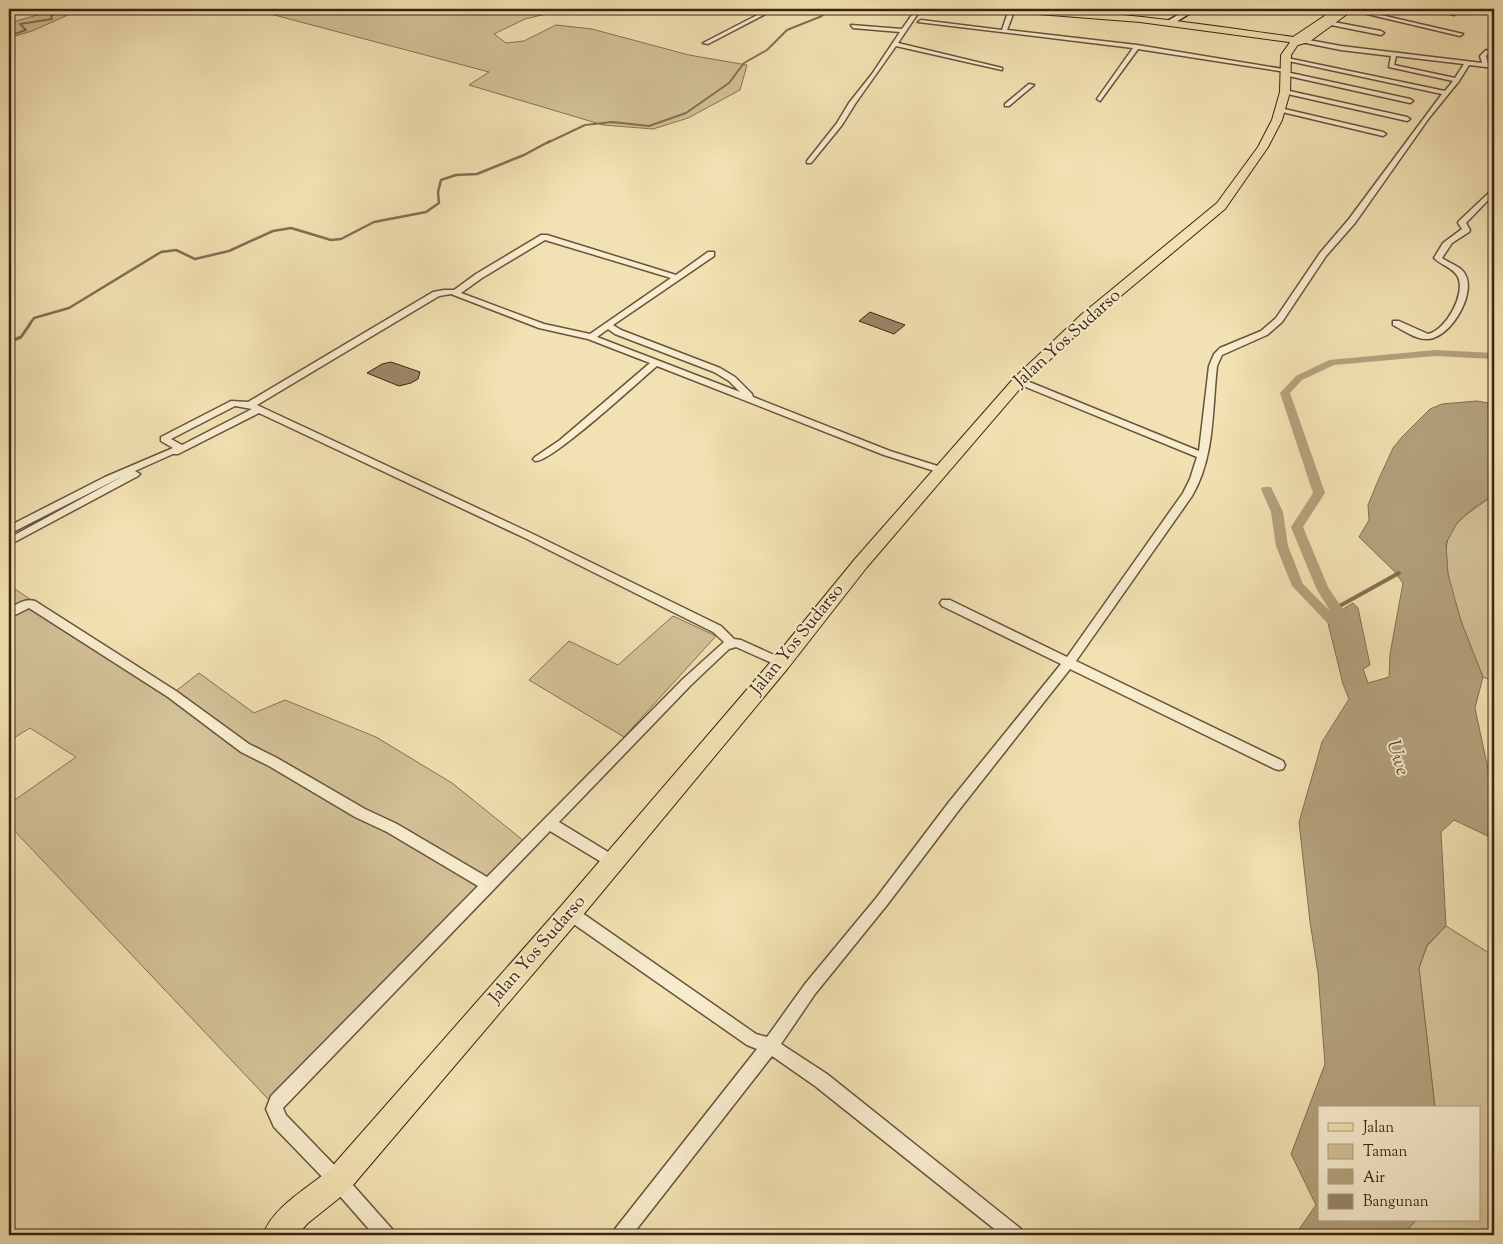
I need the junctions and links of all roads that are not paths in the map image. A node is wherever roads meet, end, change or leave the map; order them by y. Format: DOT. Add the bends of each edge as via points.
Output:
graph roads {
  1 [pos="772,9"];
  2 [pos="918,9"];
  3 [pos="1013,9"];
  4 [pos="1193,9"];
  5 [pos="1341,9"];
  6 [pos="1349,9"];
  7 [pos="1435,9"];
  8 [pos="1454,13"];
  9 [pos="921,22"];
  10 [pos="1326,22"];
  11 [pos="1168,23"];
  12 [pos="853,26"];
  13 [pos="903,31"];
  14 [pos="1004,32"];
  15 [pos="1380,33"];
  16 [pos="1460,34"];
  17 [pos="706,43"];
  18 [pos="894,44"];
  19 [pos="1137,47"];
  20 [pos="1486,52"];
  21 [pos="1394,55"];
  22 [pos="1467,63"];
  23 [pos="1289,66"];
  24 [pos="1486,66"];
  25 [pos="1494,66"];
  26 [pos="1000,69"];
  27 [pos="1457,80"];
  28 [pos="1031,85"];
  29 [pos="1446,93"];
  30 [pos="1100,99"];
  31 [pos="1410,101"];
  32 [pos="1007,105"];
  33 [pos="1407,119"];
  34 [pos="1383,134"];
  35 [pos="809,162"];
  36 [pos="1494,190"];
  37 [pos="711,254"];
  38 [pos="675,277"];
  39 [pos="455,293"];
  40 [pos="1396,324"];
  41 [pos="607,325"];
  42 [pos="591,337"];
  43 [pos="656,362"];
  44 [pos="1018,381"];
  45 [pos="749,398"];
  46 [pos="250,405"];
  47 [pos="260,409"];
  48 [pos="1203,456"];
  49 [pos="538,459"];
  50 [pos="941,470"];
  51 [pos="9,530"];
  52 [pos="9,542"];
  53 [pos="946,603"];
  54 [pos="9,614"];
  55 [pos="731,643"];
  56 [pos="1069,662"];
  57 [pos="781,663"];
  58 [pos="1279,765"];
  59 [pos="549,823"];
  60 [pos="613,862"];
  61 [pos="488,885"];
  62 [pos="570,913"];
  63 [pos="770,1046"];
  64 [pos="338,1181"];
  65 [pos="277,1235"];
  66 [pos="386,1235"];
  67 [pos="621,1235"];
  68 [pos="1014,1235"];
  1 -- 17 [label="street"];
  2 -- 13 [label="street"];
  3 -- 11 [label="highway"];
  3 -- 14 [label="street"];
  4 -- 11 [label="main road"];
  5 -- 10 [label="highway"];
  6 -- 10 [label="highway"];
  6 -- 16 [label="street"];
  7 -- 8 [label="street"];
  9 -- 14 [label="street"];
  10 -- 15 [label="street"];
  10 -- 23 [label="highway"];
  11 -- 23 [label="highway"];
  12 -- 13 [label="street"];
  13 -- 18 [label="street"];
  14 -- 19 [label="street"];
  18 -- 26 [label="street"];
  18 -- 35 [label="street" via="840,124"];
  19 -- 23 [label="street"];
  19 -- 30 [label="street"];
  20 -- 24 [label="street" via="1483,56"];
  21 -- 22 [label="street"];
  21 -- 23 [label="street"];
  21 -- 27 [label="street" via="1391,66"];
  22 -- 24 [label="street"];
  22 -- 27 [label="street"];
  23 -- 29 [label="street"];
  23 -- 31 [label="street"];
  23 -- 33 [label="street"];
  23 -- 34 [label="street"];
  23 -- 44 [label="main road, Jalan Yos Sudarso" via="1263,148 1221,206 1087,317"];
  24 -- 25 [label="street"];
  27 -- 29 [label="street"];
  28 -- 32 [label="street"];
  29 -- 48 [label="street" via="1279,320 1264,333 1218,354"];
  36 -- 40 [label="street" via="1462,223 1466,230 1450,239 1439,252 1438,258 1461,273 1464,279 1464,296 1453,317 1444,328 1428,337"];
  37 -- 38 [label="street"];
  38 -- 39 [label="street" via="544,237"];
  38 -- 41 [label="street"];
  39 -- 42 [label="street" via="542,326"];
  39 -- 46 [label="street" via="436,294"];
  41 -- 42 [label="street"];
  41 -- 45 [label="street" via="717,370 737,384"];
  42 -- 43 [label="street"];
  43 -- 45 [label="street"];
  43 -- 49 [label="street" via="563,442"];
  44 -- 48 [label="street"];
  44 -- 50 [label="main road, Jalan Yos Sudarso"];
  45 -- 50 [label="street" via="887,453"];
  46 -- 47 [label="street"];
  46 -- 51 [label="street" via="234,403 220,409 164,439 180,448 108,479"];
  47 -- 52 [label="street"];
  47 -- 55 [label="street" via="644,592 716,629"];
  48 -- 56 [label="street" via="1188,494"];
  50 -- 57 [label="main road, Jalan Yos Sudarso"];
  53 -- 56 [label="street"];
  54 -- 61 [label="street" via="31,604 172,694 245,748 392,828"];
  55 -- 57 [label="street"];
  55 -- 59 [label="street" via="707,662"];
  56 -- 58 [label="street"];
  56 -- 63 [label="street" via="810,989"];
  57 -- 60 [label="main road, Jalan Yos Sudarso"];
  59 -- 60 [label="street"];
  59 -- 61 [label="street"];
  60 -- 62 [label="main road, Jalan Yos Sudarso"];
  61 -- 64 [label="street" via="277,1102 274,1109 280,1121"];
  62 -- 63 [label="street" via="752,1040"];
  62 -- 64 [label="main road, Jalan Yos Sudarso"];
  63 -- 67 [label="street"];
  63 -- 68 [label="street" via="821,1080"];
  64 -- 65 [label="main road, Jalan Yos Sudarso" via="298,1213"];
  64 -- 66 [label="street"];
}
